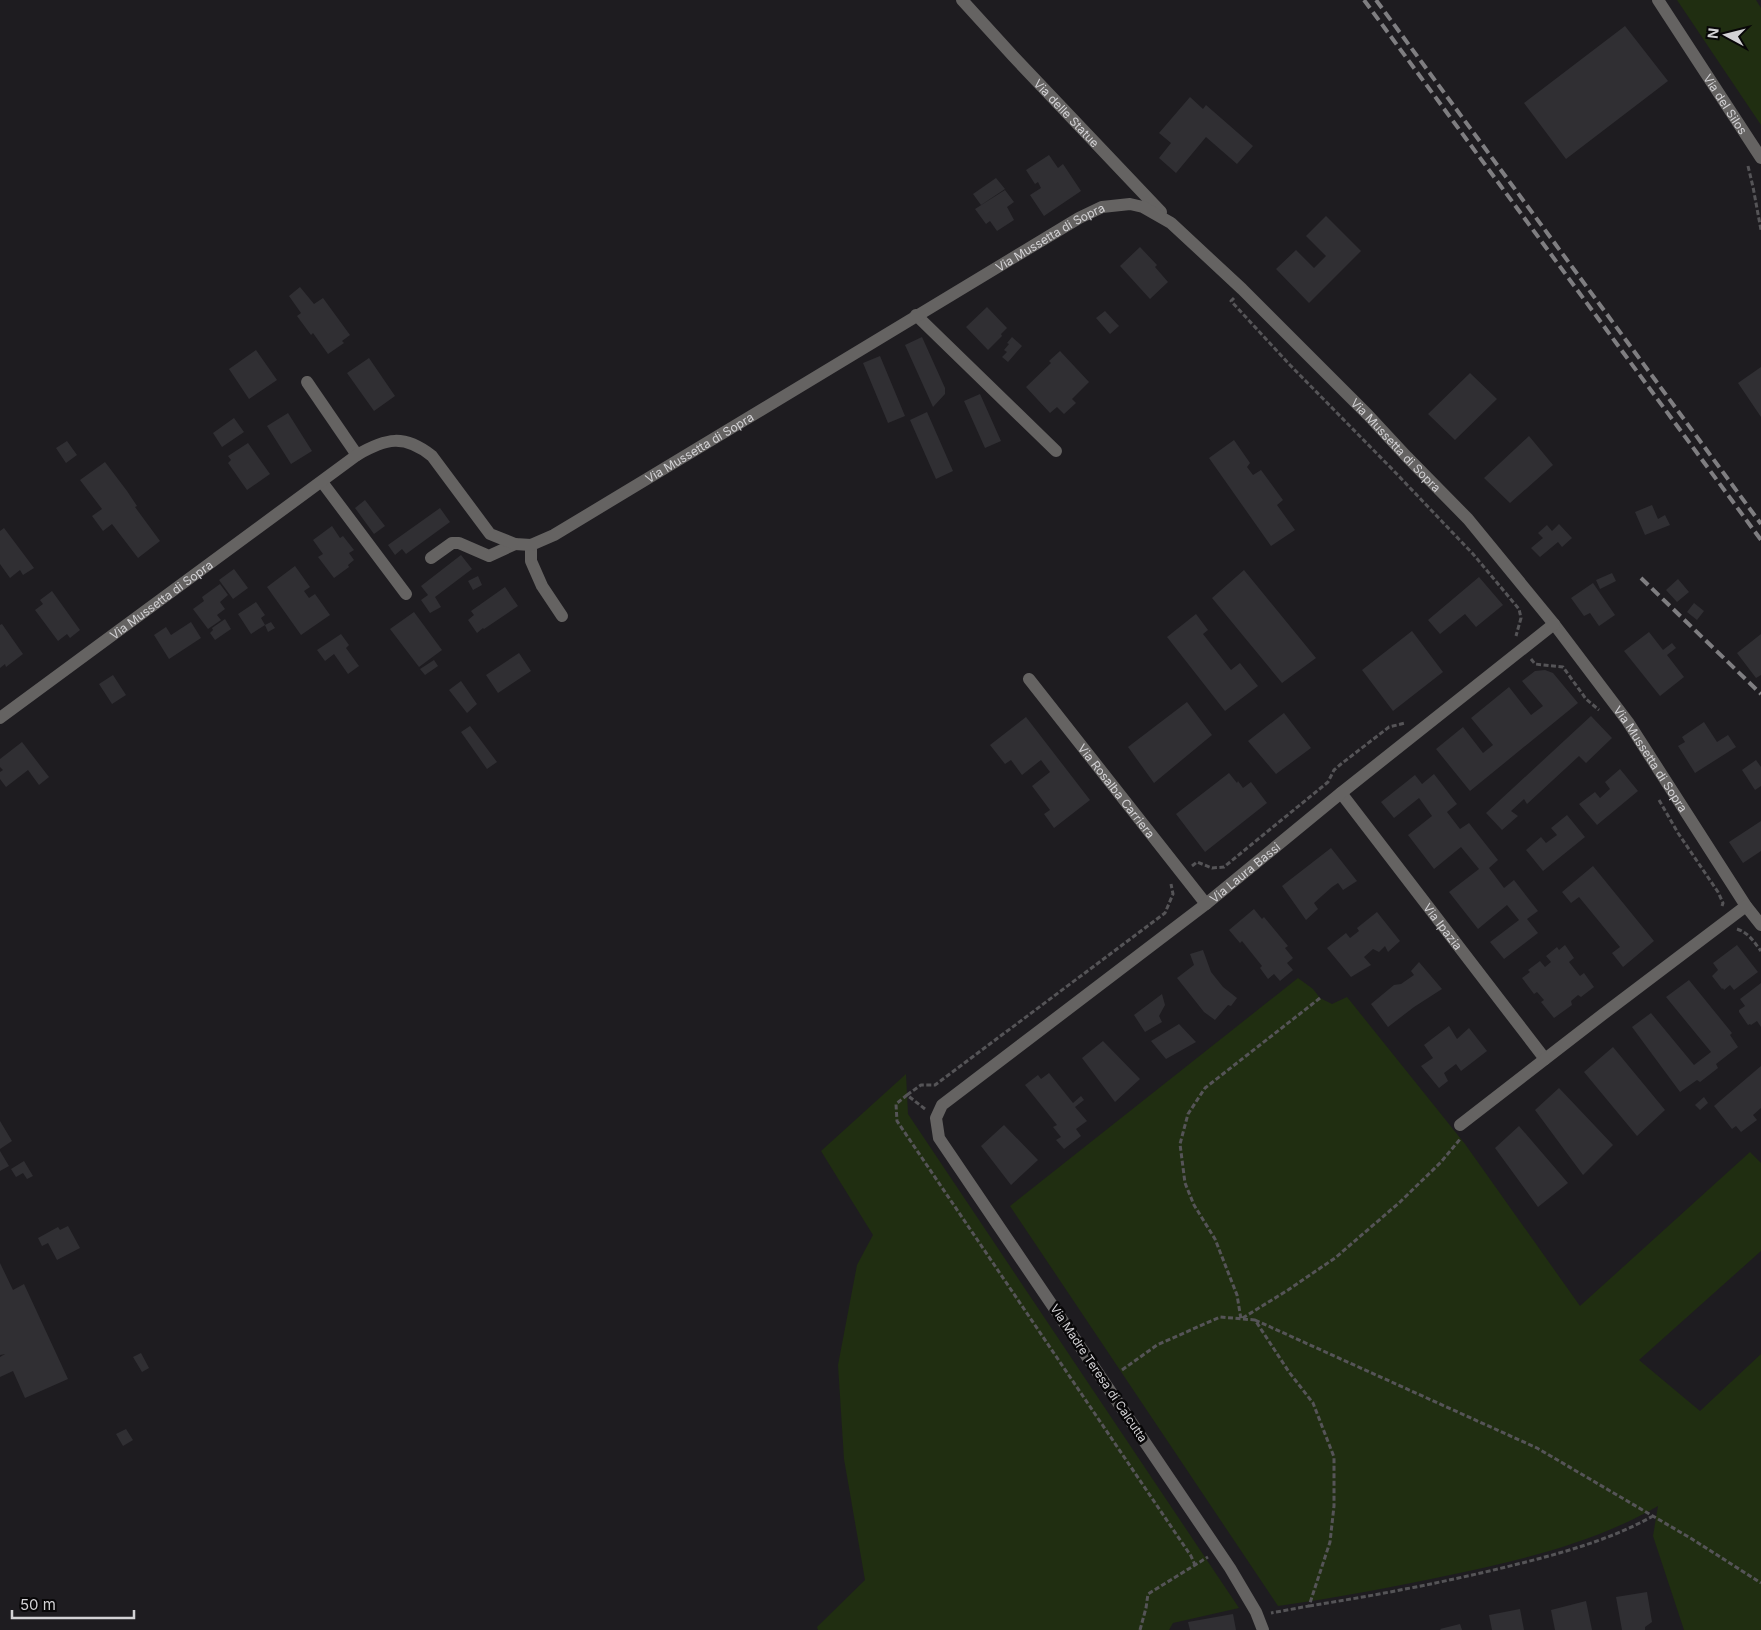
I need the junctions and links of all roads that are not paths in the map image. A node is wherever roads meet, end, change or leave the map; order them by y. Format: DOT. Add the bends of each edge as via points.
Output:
graph roads {
  1 [pos="962,0"];
  2 [pos="1658,0"];
  3 [pos="1761,158"];
  4 [pos="1172,223"];
  5 [pos="916,315"];
  6 [pos="307,382"];
  7 [pos="1056,450"];
  8 [pos="357,456"];
  9 [pos="322,482"];
  10 [pos="515,544"];
  11 [pos="531,545"];
  12 [pos="431,558"];
  13 [pos="406,594"];
  14 [pos="562,616"];
  15 [pos="1554,624"];
  16 [pos="1029,679"];
  17 [pos="0,718"];
  18 [pos="1341,793"];
  19 [pos="1206,904"];
  20 [pos="1746,906"];
  21 [pos="1761,925"];
  22 [pos="1545,1059"];
  23 [pos="936,1118"];
  24 [pos="1460,1132"];
  25 [pos="1263,1630"];
  1 -- 4 [label="street, Via delle Statue"];
  2 -- 3 [label="street, Via del Silos"];
  4 -- 5 [label="street, Via Mussetta di Sopra" via="1143,207 1130,204 1102,207"];
  4 -- 15 [label="street, Via Mussetta di Sopra" via="1242,289 1468,519"];
  5 -- 7 [label="street"];
  5 -- 11 [label="street, Via Mussetta di Sopra" via="554,536"];
  6 -- 8 [label="street"];
  8 -- 9 [label="street, Via Mussetta di Sopra"];
  8 -- 10 [label="street, Via Mussetta di Sopra" via="374,445 392,441 407,441 421,448 438,464 490,534"];
  9 -- 13 [label="street"];
  9 -- 17 [label="street, Via Mussetta di Sopra"];
  10 -- 11 [label="street, Via Mussetta di Sopra"];
  10 -- 12 [label="street, Via Mussetta di Sopra" via="489,556 452,543"];
  11 -- 14 [label="street" via="532,561 542,586"];
  15 -- 18 [label="street, Via Laura Bassi"];
  15 -- 20 [label="street, Via Mussetta di Sopra" via="1628,722"];
  16 -- 19 [label="street, Via Rosalba Carriera"];
  18 -- 19 [label="street, Via Laura Bassi"];
  18 -- 22 [label="street, Via Ipazia"];
  19 -- 23 [label="street, Via Laura Bassi" via="942,1105"];
  20 -- 21 [label="street, Via Mussetta di Sopra"];
  20 -- 22 [label="street"];
  22 -- 24 [label="street"];
  23 -- 25 [label="street, Via Madre Teresa di Calcutta" via="939,1138 1230,1568"];
}
